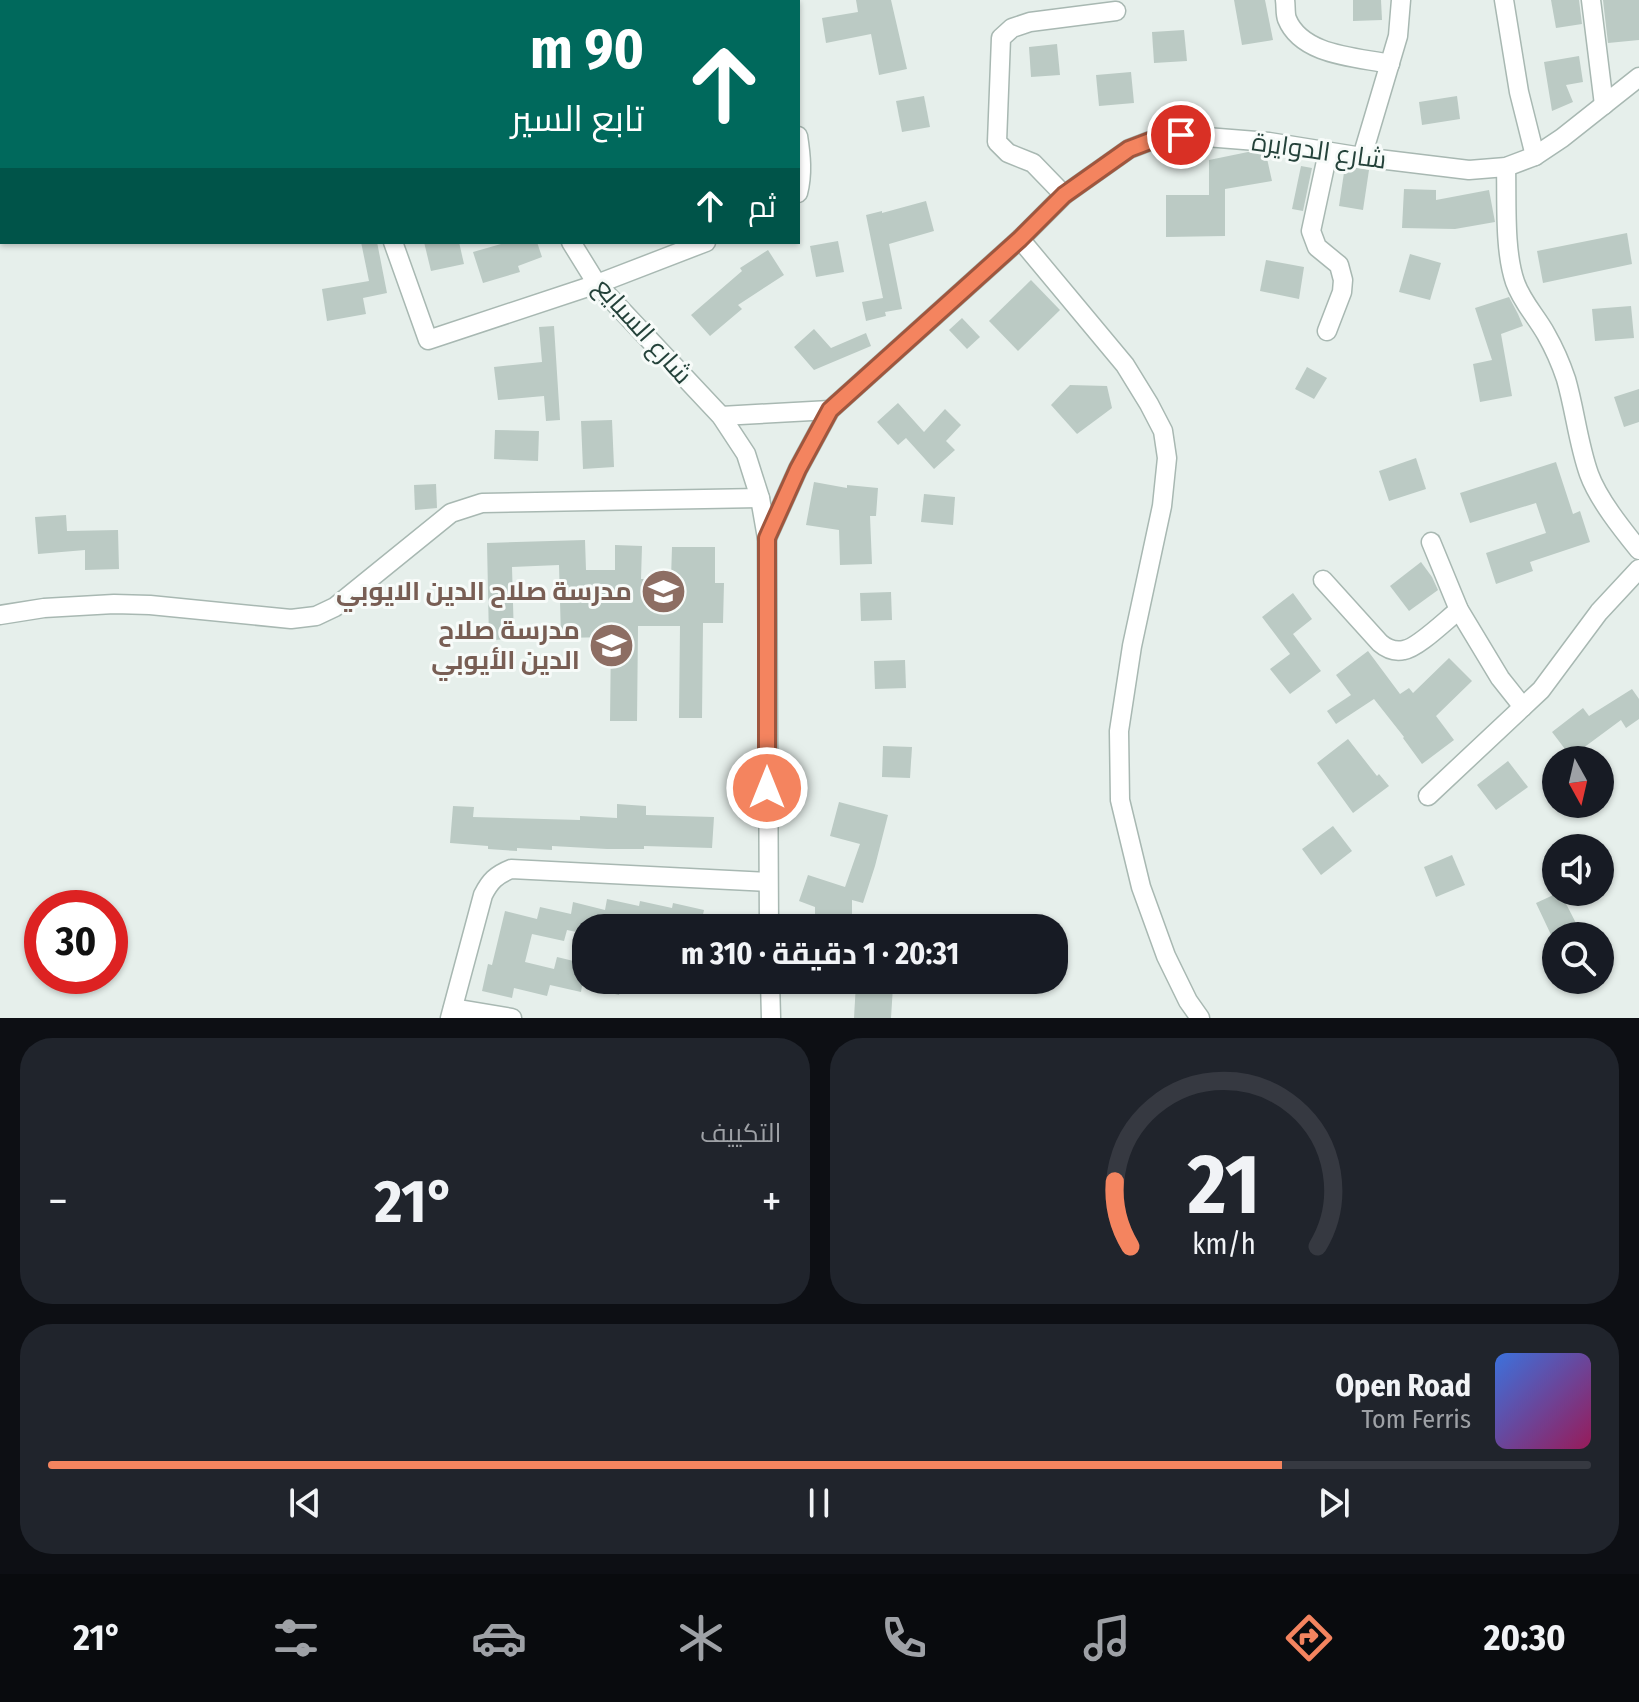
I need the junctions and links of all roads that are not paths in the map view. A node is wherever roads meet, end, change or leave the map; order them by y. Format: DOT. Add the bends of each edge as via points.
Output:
graph roads {
  1 [pos="1285,0"];
  2 [pos="1401,0"];
  3 [pos="1504,0"];
  4 [pos="1591,0"];
  5 [pos="1116,11"];
  6 [pos="1390,64"];
  7 [pos="1639,77"];
  8 [pos="1604,105"];
  9 [pos="800,146"];
  10 [pos="1328,152"];
  11 [pos="1535,156"];
  12 [pos="1362,157"];
  13 [pos="1506,167"];
  14 [pos="800,184"];
  15 [pos="1064,195"];
  16 [pos="1020,239"];
  17 [pos="394,244"];
  18 [pos="572,244"];
  19 [pos="701,244"];
  20 [pos="597,284"];
  21 [pos="1327,331"];
  22 [pos="830,410"];
  23 [pos="721,416"];
  24 [pos="760,498"];
  25 [pos="767,538"];
  26 [pos="1431,542"];
  27 [pos="1639,550"];
  28 [pos="1639,569"];
  29 [pos="1323,580"];
  30 [pos="1459,610"];
  31 [pos="0,615"];
  32 [pos="1523,707"];
  33 [pos="1428,796"];
  34 [pos="767,882"];
  35 [pos="768,914"];
  36 [pos="770,994"];
  37 [pos="452,1013"];
  38 [pos="512,1018"];
  39 [pos="771,1018"];
  40 [pos="1200,1018"];
  1 -- 6 [label="street" via="1287,18 1300,38 1317,49"];
  2 -- 6 [label="street"];
  3 -- 11 [label="street"];
  4 -- 8 [label="street"];
  5 -- 15 [label="street" via="1030,22 1001,38 997,142 1033,163"];
  6 -- 12 [label="street"];
  7 -- 8 [label="street, شارع الدوايرة"];
  8 -- 11 [label="street, شارع الدوايرة"];
  9 -- 14 [label="street"];
  10 -- 12 [label="street, شارع الدوايرة"];
  10 -- 15 [label="street, شارع الدوايرة" via="1181,135 1129,149"];
  10 -- 21 [label="street" via="1311,231 1317,247 1339,265 1343,280"];
  11 -- 13 [label="street, شارع الدوايرة"];
  12 -- 13 [label="street, شارع الدوايرة" via="1469,170"];
  13 -- 27 [label="street" via="1514,279 1558,359 1590,477"];
  15 -- 16 [label="street, شارع الدوايرة"];
  16 -- 22 [label="street, شارع الدوايرة"];
  16 -- 40 [label="street" via="1125,365 1163,431 1167,458 1162,506 1119,731 1120,800 1141,887 1166,956"];
  17 -- 20 [label="street" via="428,340"];
  18 -- 20 [label="street, شارع السبايع"];
  19 -- 20 [label="street"];
  20 -- 23 [label="street, شارع السبايع"];
  22 -- 23 [label="street"];
  22 -- 25 [label="street, شارع الدوايرة"];
  23 -- 24 [label="street, شارع السبايع" via="746,454"];
  24 -- 25 [label="street, شارع السبايع"];
  24 -- 31 [label="street" via="482,503 451,513 335,607 316,616 291,619 114,604"];
  25 -- 34 [label="street"];
  26 -- 30 [label="street"];
  28 -- 32 [label="street"];
  29 -- 30 [label="street" via="1388,650 1413,647"];
  30 -- 32 [label="street"];
  32 -- 33 [label="street"];
  34 -- 35 [label="street"];
  34 -- 37 [label="street" via="511,869 499,873 483,895"];
  36 -- 39 [label="street"];
  37 -- 38 [label="street"];
}
